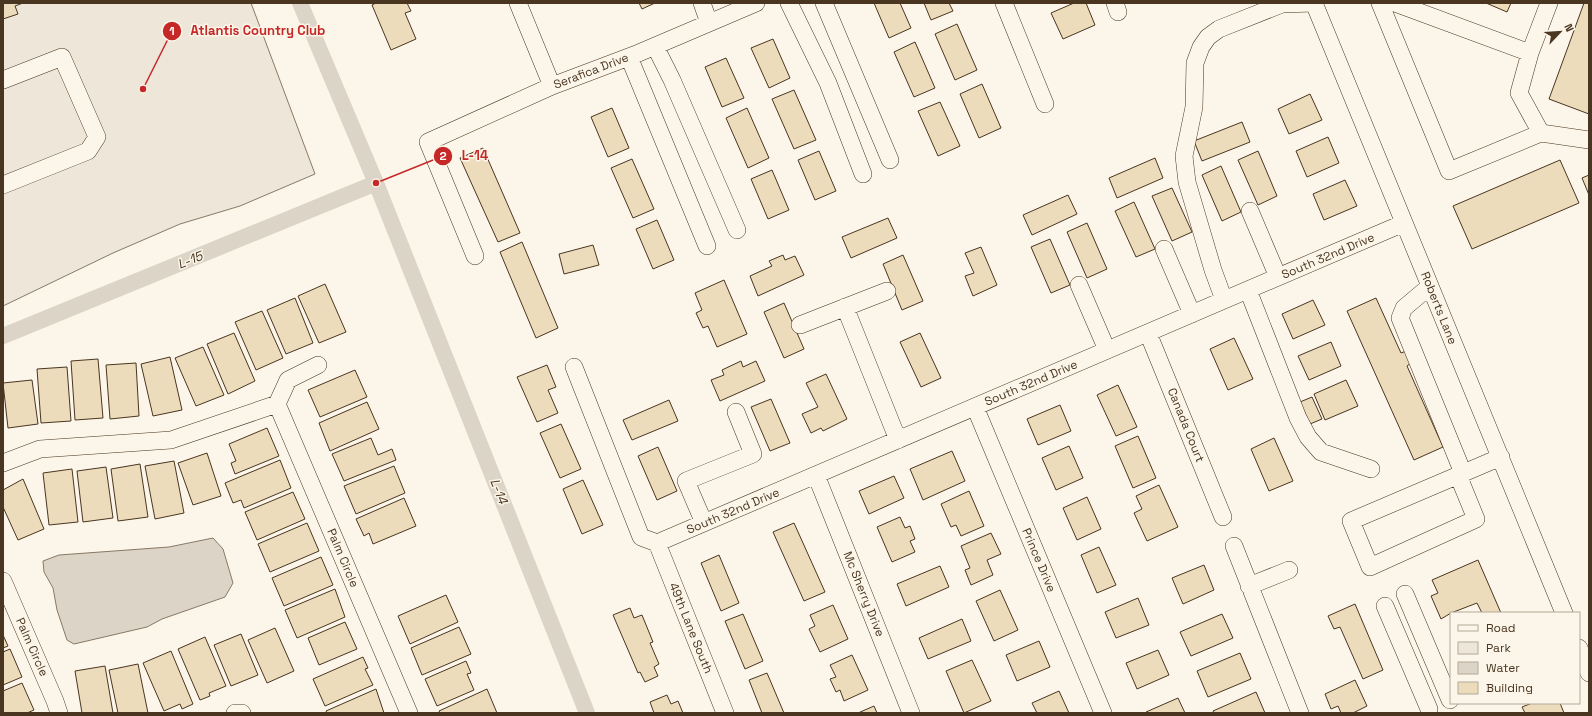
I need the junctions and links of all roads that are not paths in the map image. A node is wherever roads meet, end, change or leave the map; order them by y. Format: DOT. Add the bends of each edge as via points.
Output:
graph roads {
  1 [pos="518,3"];
  2 [pos="702,3"];
  3 [pos="756,3"];
  4 [pos="789,3"];
  5 [pos="824,3"];
  6 [pos="1004,3"];
  7 [pos="1314,3"];
  8 [pos="1380,3"];
  9 [pos="1395,3"];
  10 [pos="1549,3"];
  11 [pos="709,23"];
  12 [pos="655,46"];
  13 [pos="1530,54"];
  14 [pos="630,57"];
  15 [pos="3,80"];
  16 [pos="552,86"];
  17 [pos="1045,104"];
  18 [pos="1541,133"];
  19 [pos="1589,140"];
  20 [pos="890,160"];
  21 [pos="863,174"];
  22 [pos="3,185"];
  23 [pos="1250,211"];
  24 [pos="1404,223"];
  25 [pos="737,230"];
  26 [pos="707,246"];
  27 [pos="1164,249"];
  28 [pos="475,256"];
  29 [pos="1278,277"];
  30 [pos="1078,286"];
  31 [pos="1430,286"];
  32 [pos="1248,290"];
  33 [pos="887,291"];
  34 [pos="1224,300"];
  35 [pos="845,307"];
  36 [pos="1192,314"];
  37 [pos="800,325"];
  38 [pos="1148,333"];
  39 [pos="1107,350"];
  40 [pos="318,365"];
  41 [pos="574,367"];
  42 [pos="277,404"];
  43 [pos="975,407"];
  44 [pos="736,412"];
  45 [pos="898,440"];
  46 [pos="1500,457"];
  47 [pos="3,464"];
  48 [pos="1371,469"];
  49 [pos="1461,474"];
  50 [pos="816,475"];
  51 [pos="1223,516"];
  52 [pos="704,523"];
  53 [pos="657,543"];
  54 [pos="1234,546"];
  55 [pos="1289,570"];
  56 [pos="3,581"];
  57 [pos="1249,586"];
  58 [pos="1405,594"];
  59 [pos="1385,606"];
  60 [pos="1564,612"];
  61 [pos="1580,650"];
  62 [pos="1589,673"];
  63 [pos="1450,698"];
  64 [pos="1450,700"];
  65 [pos="1424,711"];
  66 [pos="59,713"];
  67 [pos="235,713"];
  68 [pos="242,713"];
  69 [pos="409,713"];
  70 [pos="725,713"];
  71 [pos="911,713"];
  72 [pos="1104,713"];
  73 [pos="1300,713"];
  1 -- 16 [label="street"];
  2 -- 11 [label="street"];
  3 -- 11 [label="street, Serafica Drive"];
  4 -- 21 [label="street" via="828,83"];
  5 -- 20 [label="street"];
  6 -- 17 [label="street"];
  7 -- 24 [label="street, Roberts Lane"];
  7 -- 34 [label="street" via="1282,4 1219,29 1208,37 1195,63 1194,106 1184,156 1186,182"];
  8 -- 18 [label="street" via="1448,171"];
  9 -- 13 [label="street"];
  10 -- 13 [label="street"];
  11 -- 12 [label="street, Serafica Drive"];
  12 -- 14 [label="street, Serafica Drive"];
  12 -- 25 [label="street"];
  13 -- 18 [label="street" via="1519,93"];
  14 -- 16 [label="street, Serafica Drive"];
  14 -- 26 [label="street"];
  15 -- 22 [label="street" via="62,57 97,137 88,151"];
  16 -- 28 [label="street, Serafica Drive" via="428,142"];
  18 -- 19 [label="street"];
  23 -- 29 [label="street"];
  24 -- 29 [label="street, South 32nd Drive"];
  24 -- 31 [label="street, Roberts Lane"];
  27 -- 36 [label="street"];
  29 -- 32 [label="street, South 32nd Drive"];
  30 -- 39 [label="street"];
  31 -- 46 [label="street, Roberts Lane"];
  31 -- 49 [label="street" via="1404,308 1400,318"];
  32 -- 34 [label="street, South 32nd Drive"];
  32 -- 48 [label="street" via="1298,418 1308,437 1321,452"];
  33 -- 35 [label="street"];
  34 -- 36 [label="street, South 32nd Drive"];
  35 -- 37 [label="street"];
  35 -- 45 [label="street"];
  36 -- 38 [label="street, South 32nd Drive"];
  38 -- 39 [label="street, South 32nd Drive"];
  38 -- 51 [label="street, Canada Court"];
  39 -- 43 [label="street, South 32nd Drive"];
  40 -- 42 [label="street" via="288,380"];
  41 -- 53 [label="street" via="641,537"];
  42 -- 47 [label="street" via="171,440 40,449"];
  42 -- 69 [label="street, Palm Circle"];
  43 -- 45 [label="street, South 32nd Drive"];
  43 -- 72 [label="street, Prince Drive"];
  44 -- 52 [label="street" via="753,454 686,481"];
  45 -- 50 [label="street, South 32nd Drive"];
  46 -- 49 [label="street"];
  46 -- 60 [label="street, Roberts Lane"];
  49 -- 49 [label="street" via="1351,521 1370,567 1476,519"];
  50 -- 52 [label="street, South 32nd Drive"];
  50 -- 71 [label="street, Mc Sherry Drive"];
  52 -- 53 [label="street, South 32nd Drive"];
  53 -- 70 [label="street, 49th Lane South"];
  54 -- 57 [label="street"];
  55 -- 57 [label="street"];
  56 -- 66 [label="street, Palm Circle"];
  57 -- 73 [label="street"];
  58 -- 63 [label="street"];
  59 -- 65 [label="street"];
  61 -- 62 [label="street"];
  64 -- 65 [label="street"];
  67 -- 68 [label="street"];
}
